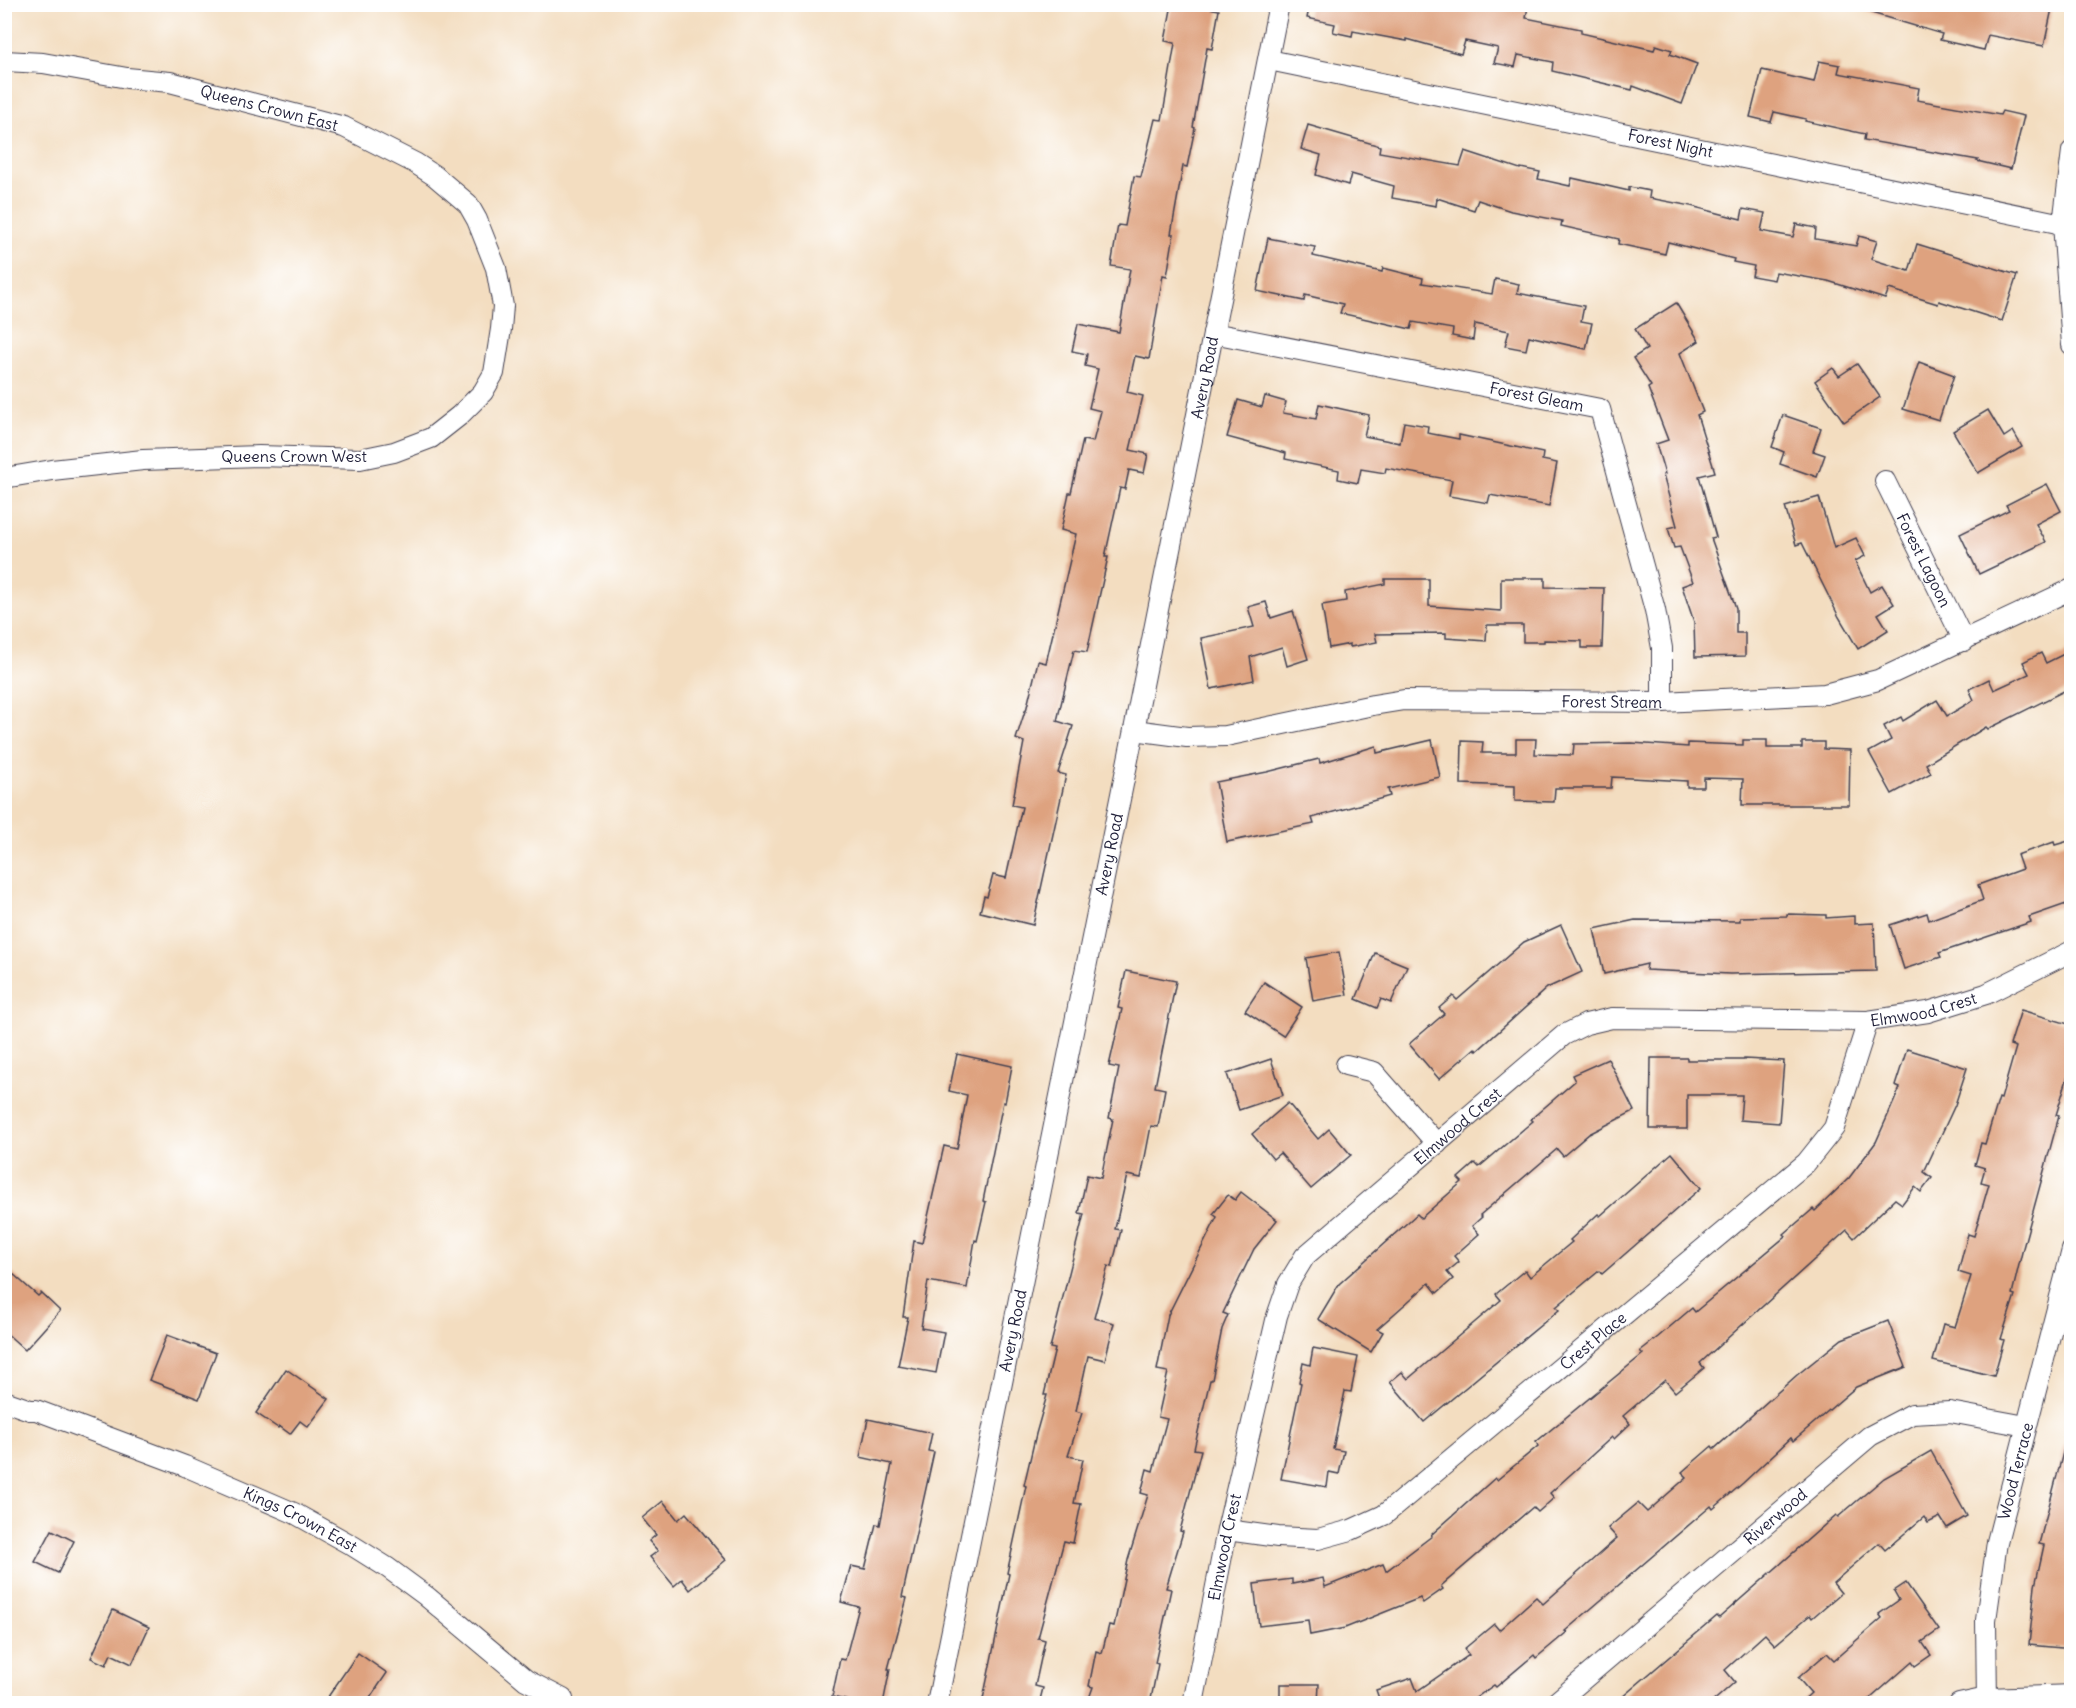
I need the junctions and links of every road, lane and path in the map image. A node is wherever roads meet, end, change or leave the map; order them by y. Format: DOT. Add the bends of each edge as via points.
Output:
graph roads {
  1 [pos="1279,4"];
  2 [pos="1269,60"];
  3 [pos="4,61"];
  4 [pos="2072,151"];
  5 [pos="2067,225"];
  6 [pos="488,245"];
  7 [pos="1213,333"];
  8 [pos="2072,345"];
  9 [pos="4,478"];
  10 [pos="1884,481"];
  11 [pos="2072,590"];
  12 [pos="1964,641"];
  13 [pos="1662,702"];
  14 [pos="1134,730"];
  15 [pos="2072,951"];
  16 [pos="1868,1021"];
  17 [pos="1346,1065"];
  18 [pos="1437,1144"];
  19 [pos="2072,1250"];
  20 [pos="4,1401"];
  21 [pos="2026,1426"];
  22 [pos="1227,1530"];
  23 [pos="2072,1695"];
  24 [pos="563,1699"];
  25 [pos="1987,1701"];
  26 [pos="936,1704"];
  27 [pos="1193,1704"];
  28 [pos="1554,1704"];
  29 [pos="1959,1704"];
  1 -- 2 [label="street, Avery Road"];
  2 -- 5 [label="street, Forest Night"];
  2 -- 7 [label="street, Avery Road"];
  3 -- 6 [label="street, Queens Crown East" via="44,63 170,82 344,127 435,176 468,204"];
  4 -- 5 [label="street"];
  5 -- 8 [label="street"];
  6 -- 9 [label="street, Queens Crown West" via="503,306 494,373 483,392 431,438 360,459 177,458"];
  7 -- 13 [label="street, Forest Gleam" via="1600,410 1655,610 1662,648"];
  7 -- 14 [label="street, Avery Road"];
  10 -- 12 [label="street, Forest Lagoon"];
  11 -- 12 [label="street, Forest Stream"];
  12 -- 13 [label="street, Forest Stream" via="1878,680 1825,694"];
  13 -- 14 [label="street, Forest Stream" via="1404,700 1226,736 1187,737"];
  14 -- 26 [label="street, Avery Road"];
  15 -- 16 [label="street, Elmwood Crest" via="1986,994 1928,1012"];
  16 -- 18 [label="street, Elmwood Crest" via="1612,1018 1586,1024 1564,1035"];
  16 -- 22 [label="street, Crest Place" via="1834,1128 1806,1163 1384,1515 1318,1539"];
  17 -- 18 [label="street" via="1374,1072"];
  18 -- 22 [label="street, Elmwood Crest" via="1305,1256 1288,1284 1276,1316"];
  19 -- 21 [label="street, Wood Terrace"];
  20 -- 24 [label="street, Kings Crown East" via="185,1466 294,1513 388,1568 526,1680"];
  21 -- 25 [label="street, Wood Terrace" via="1997,1542 1986,1620"];
  21 -- 28 [label="street, Riverwood" via="1950,1412 1912,1414 1870,1436"];
  22 -- 27 [label="street, Elmwood Crest"];
  23 -- 25 [label="street"];
  25 -- 29 [label="street"];
}
